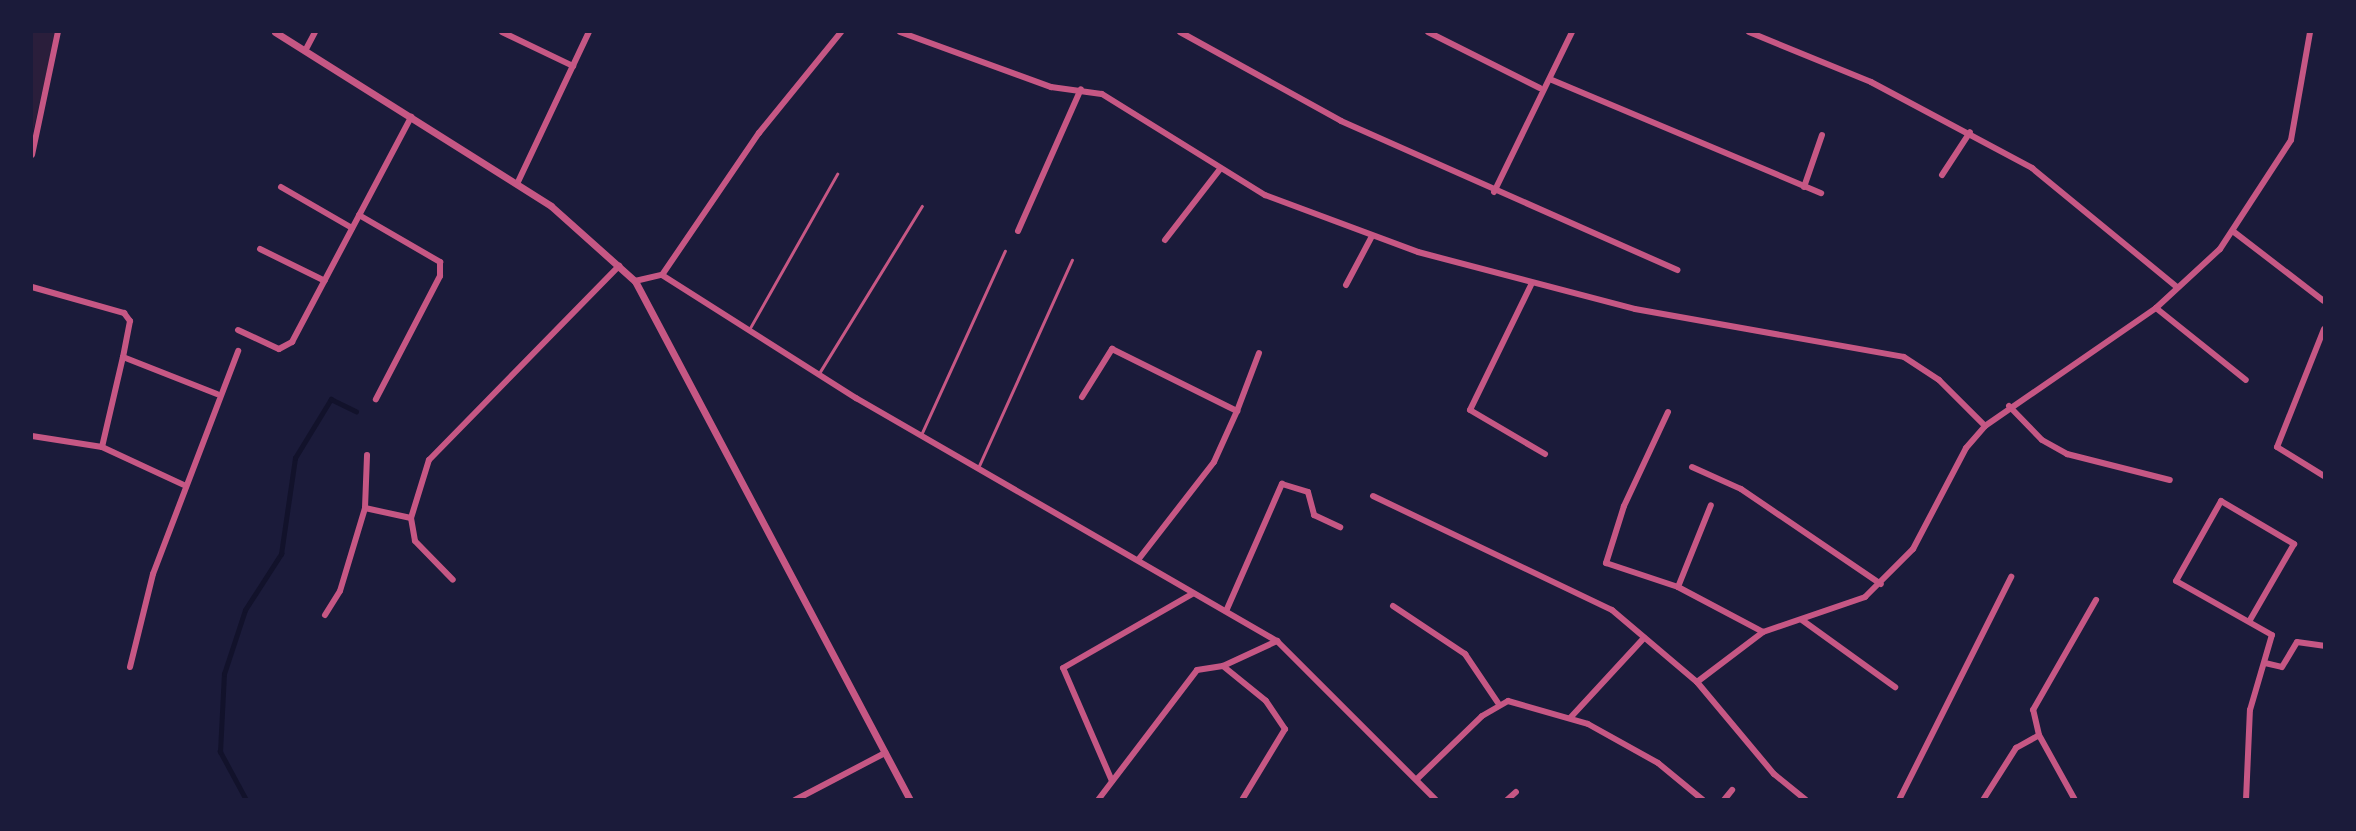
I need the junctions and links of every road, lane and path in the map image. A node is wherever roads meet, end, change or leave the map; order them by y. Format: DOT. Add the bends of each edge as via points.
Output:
graph roads {
  1 [pos="58,32"];
  2 [pos="275,32"];
  3 [pos="315,32"];
  4 [pos="502,32"];
  5 [pos="589,32"];
  6 [pos="841,32"];
  7 [pos="900,32"];
  8 [pos="1180,32"];
  9 [pos="1428,32"];
  10 [pos="1572,32"];
  11 [pos="1749,32"];
  12 [pos="2310,32"];
  13 [pos="305,51"];
  14 [pos="573,66"];
  15 [pos="1552,80"];
  16 [pos="1541,88"];
  17 [pos="1081,89"];
  18 [pos="411,117"];
  19 [pos="1970,132"];
  20 [pos="1822,135"];
  21 [pos="32,155"];
  22 [pos="1220,169"];
  23 [pos="838,174"];
  24 [pos="1942,175"];
  25 [pos="517,184"];
  26 [pos="281,187"];
  27 [pos="1804,187"];
  28 [pos="1494,192"];
  29 [pos="1821,193"];
  30 [pos="922,205"];
  31 [pos="359,215"];
  32 [pos="352,228"];
  33 [pos="1018,231"];
  34 [pos="2234,232"];
  35 [pos="1373,236"];
  36 [pos="1165,240"];
  37 [pos="260,250"];
  38 [pos="1005,251"];
  39 [pos="1072,260"];
  40 [pos="618,266"];
  41 [pos="1677,270"];
  42 [pos="662,275"];
  43 [pos="325,281"];
  44 [pos="635,281"];
  45 [pos="1346,285"];
  46 [pos="1531,285"];
  47 [pos="32,287"];
  48 [pos="2177,287"];
  49 [pos="2325,301"];
  50 [pos="2156,308"];
  51 [pos="2325,329"];
  52 [pos="238,330"];
  53 [pos="749,331"];
  54 [pos="238,351"];
  55 [pos="1259,353"];
  56 [pos="123,357"];
  57 [pos="818,375"];
  58 [pos="2246,380"];
  59 [pos="217,394"];
  60 [pos="1082,397"];
  61 [pos="376,399"];
  62 [pos="2009,406"];
  63 [pos="1237,411"];
  64 [pos="1668,412"];
  65 [pos="1985,426"];
  66 [pos="921,435"];
  67 [pos="32,436"];
  68 [pos="102,447"];
  69 [pos="1545,454"];
  70 [pos="367,455"];
  71 [pos="1692,467"];
  72 [pos="978,468"];
  73 [pos="2325,476"];
  74 [pos="2170,480"];
  75 [pos="184,485"];
  76 [pos="1373,496"];
  77 [pos="1711,505"];
  78 [pos="365,508"];
  79 [pos="411,518"];
  80 [pos="1339,527"];
  81 [pos="1138,560"];
  82 [pos="2011,577"];
  83 [pos="453,580"];
  84 [pos="1881,584"];
  85 [pos="1678,587"];
  86 [pos="1192,594"];
  87 [pos="2096,600"];
  88 [pos="1393,606"];
  89 [pos="1227,609"];
  90 [pos="325,615"];
  91 [pos="1802,620"];
  92 [pos="2250,620"];
  93 [pos="1763,632"];
  94 [pos="1644,638"];
  95 [pos="1277,641"];
  96 [pos="2325,646"];
  97 [pos="2264,663"];
  98 [pos="1223,666"];
  99 [pos="130,667"];
  100 [pos="1697,682"];
  101 [pos="1895,687"];
  102 [pos="1498,703"];
  103 [pos="1571,717"];
  104 [pos="2039,735"];
  105 [pos="885,753"];
  106 [pos="1418,778"];
  107 [pos="1112,781"];
  108 [pos="1732,790"];
  109 [pos="1516,792"];
  110 [pos="795,800"];
  111 [pos="910,800"];
  112 [pos="1098,800"];
  113 [pos="1242,800"];
  114 [pos="1436,800"];
  115 [pos="1507,800"];
  116 [pos="1703,800"];
  117 [pos="1724,800"];
  118 [pos="1806,800"];
  119 [pos="1899,800"];
  120 [pos="1983,800"];
  121 [pos="2075,800"];
  122 [pos="2246,800"];
  1 -- 21 [label="street"];
  2 -- 13 [label="street"];
  3 -- 13 [label="street"];
  4 -- 14 [label="street"];
  5 -- 14 [label="street"];
  6 -- 42 [label="street" via="759,133"];
  7 -- 17 [label="street" via="1032,82"];
  8 -- 28 [label="street" via="1340,121"];
  9 -- 16 [label="street"];
  10 -- 15 [label="street"];
  11 -- 19 [label="street"];
  12 -- 34 [label="street" via="2291,140"];
  13 -- 18 [label="street"];
  14 -- 25 [label="street"];
  15 -- 16 [label="street"];
  15 -- 27 [label="street"];
  16 -- 28 [label="street"];
  17 -- 22 [label="street" via="1149,120"];
  17 -- 33 [label="street"];
  18 -- 25 [label="street"];
  18 -- 31 [label="street"];
  19 -- 24 [label="street"];
  19 -- 48 [label="street" via="2076,201"];
  20 -- 27 [label="street"];
  22 -- 35 [label="street" via="1265,195"];
  22 -- 36 [label="street"];
  23 -- 53 [label="lane"];
  25 -- 40 [label="street" via="569,219"];
  26 -- 32 [label="street"];
  27 -- 29 [label="street"];
  28 -- 41 [label="street"];
  30 -- 57 [label="lane"];
  31 -- 32 [label="street"];
  31 -- 61 [label="street" via="440,262 440,276"];
  32 -- 43 [label="street"];
  34 -- 48 [label="street"];
  34 -- 49 [label="street"];
  35 -- 45 [label="street"];
  35 -- 46 [label="street"];
  37 -- 43 [label="street"];
  38 -- 66 [label="lane"];
  39 -- 72 [label="lane"];
  40 -- 44 [label="street"];
  40 -- 79 [label="street" via="429,460"];
  42 -- 44 [label="street"];
  42 -- 53 [label="street"];
  43 -- 52 [label="street" via="288,346"];
  44 -- 105 [label="street"];
  46 -- 65 [label="street" via="1905,357 1939,380"];
  46 -- 69 [label="street" via="1470,410"];
  47 -- 56 [label="street" via="124,313 130,325"];
  48 -- 50 [label="street"];
  50 -- 58 [label="street"];
  50 -- 62 [label="street"];
  51 -- 73 [label="street" via="2277,447"];
  53 -- 57 [label="street"];
  54 -- 59 [label="street"];
  55 -- 63 [label="street"];
  56 -- 59 [label="street"];
  56 -- 68 [label="street"];
  57 -- 66 [label="street"];
  59 -- 75 [label="street"];
  60 -- 63 [label="street" via="1112,349"];
  62 -- 65 [label="street"];
  62 -- 74 [label="street" via="2042,440 2067,454"];
  63 -- 81 [label="street" via="1214,462"];
  64 -- 85 [label="street" via="1605,561"];
  65 -- 84 [label="street" via="1966,448 1928,528"];
  66 -- 72 [label="street"];
  67 -- 68 [label="street"];
  68 -- 75 [label="street"];
  70 -- 78 [label="street"];
  71 -- 84 [label="street" via="1741,489"];
  72 -- 81 [label="street"];
  75 -- 99 [label="street"];
  76 -- 94 [label="street" via="1612,610"];
  77 -- 85 [label="street"];
  78 -- 79 [label="street"];
  78 -- 90 [label="street" via="340,591"];
  79 -- 83 [label="street" via="415,541"];
  80 -- 89 [label="street" via="1314,515 1308,492 1282,484"];
  81 -- 86 [label="street"];
  82 -- 119 [label="street"];
  84 -- 91 [label="street" via="1856,602"];
  85 -- 93 [label="street"];
  86 -- 89 [label="street"];
  86 -- 107 [label="street" via="1063,668"];
  87 -- 104 [label="street" via="2033,710"];
  88 -- 102 [label="street" via="1465,654"];
  89 -- 95 [label="street"];
  91 -- 93 [label="street"];
  91 -- 101 [label="street"];
  92 -- 92 [label="street" via="2294,544 2221,501 2176,581"];
  92 -- 97 [label="street" via="2272,635"];
  93 -- 100 [label="street"];
  94 -- 100 [label="street"];
  94 -- 103 [label="street"];
  95 -- 98 [label="street"];
  95 -- 106 [label="street"];
  96 -- 97 [label="street" via="2297,642 2282,667"];
  97 -- 122 [label="street" via="2250,710"];
  98 -- 107 [label="street" via="1197,670"];
  98 -- 113 [label="street" via="1266,701 1285,729"];
  100 -- 118 [label="street" via="1773,774"];
  102 -- 103 [label="street" via="1521,702"];
  102 -- 106 [label="street"];
  103 -- 116 [label="street" via="1658,763"];
  104 -- 120 [label="street" via="2016,748"];
  104 -- 121 [label="street"];
  105 -- 110 [label="street"];
  105 -- 111 [label="street"];
  106 -- 114 [label="street"];
  107 -- 112 [label="street"];
  108 -- 117 [label="street"];
  109 -- 115 [label="street"];
}
